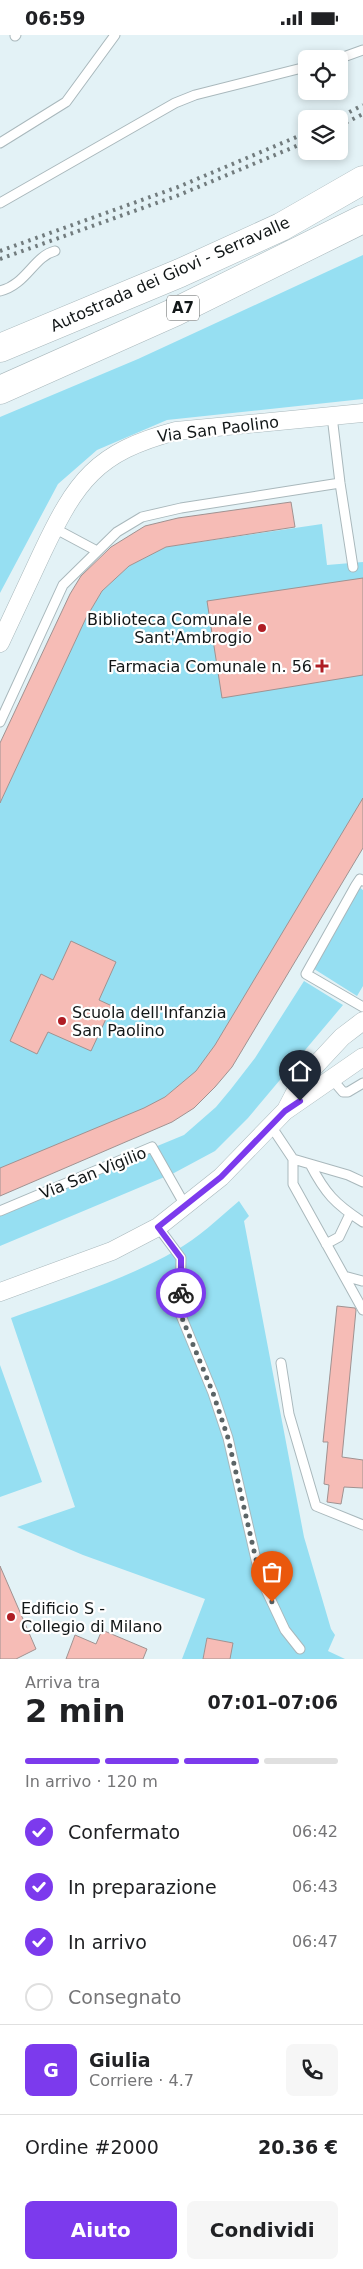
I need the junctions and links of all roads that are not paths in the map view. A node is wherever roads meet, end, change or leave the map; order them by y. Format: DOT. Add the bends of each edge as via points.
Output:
graph roads {
  1 [pos="115,35"];
  2 [pos="363,50"];
  3 [pos="348,55"];
  4 [pos="298,69"];
  5 [pos="0,143"];
  6 [pos="363,180"];
  7 [pos="0,203"];
  8 [pos="363,219"];
  9 [pos="55,251"];
  10 [pos="0,291"];
  11 [pos="0,348"];
  12 [pos="0,390"];
  13 [pos="363,413"];
  14 [pos="332,416"];
  15 [pos="340,483"];
  16 [pos="54,528"];
  17 [pos="97,551"];
  18 [pos="353,567"];
  19 [pos="0,643"];
  20 [pos="0,722"];
  21 [pos="363,881"];
  22 [pos="363,1007"];
  23 [pos="363,1021"];
  24 [pos="363,1057"];
  25 [pos="331,1078"];
  26 [pos="363,1083"];
  27 [pos="285,1111"];
  28 [pos="271,1126"];
  29 [pos="293,1159"];
  30 [pos="310,1164"];
  31 [pos="363,1182"];
  32 [pos="186,1207"];
  33 [pos="0,1211"];
  34 [pos="350,1214"];
  35 [pos="363,1222"];
  36 [pos="158,1227"];
  37 [pos="326,1244"];
  38 [pos="344,1276"];
  39 [pos="362,1281"];
  40 [pos="0,1292"];
  41 [pos="363,1310"];
  42 [pos="281,1363"];
  43 [pos="363,1525"];
  44 [pos="300,1649"];
  1 -- 5 [label="lane" via="66,102"];
  2 -- 3 [label="lane"];
  4 -- 7 [label="lane" via="175,103"];
  6 -- 11 [label="highway, Autostrada dei Giovi - Serravalle / A7" via="281,227"];
  8 -- 12 [label="highway, Autostrada dei Giovi - Serravalle / A7" via="175,313"];
  9 -- 10 [label="lane" via="45,255 18,284"];
  13 -- 14 [label="street, Via San Paolino"];
  14 -- 15 [label="lane"];
  14 -- 16 [label="street, Via San Paolino" via="176,431 146,439 120,451 90,474 69,499"];
  15 -- 17 [label="lane" via="142,517 117,532"];
  15 -- 18 [label="lane"];
  16 -- 17 [label="lane"];
  16 -- 19 [label="street, Via San Paolino"];
  17 -- 20 [label="lane" via="63,585"];
  21 -- 22 [label="lane" via="360,879 356,885 306,974"];
  23 -- 27 [label="street" via="342,1037 301,1081"];
  24 -- 25 [label="street"];
  25 -- 26 [label="lane" via="343,1092"];
  25 -- 27 [label="street"];
  27 -- 28 [label="street"];
  28 -- 29 [label="lane"];
  28 -- 32 [label="street"];
  29 -- 30 [label="lane"];
  29 -- 37 [label="lane" via="293,1184"];
  30 -- 31 [label="lane"];
  30 -- 34 [label="lane" via="320,1184 338,1206"];
  32 -- 33 [label="lane, Via San Vigilio" via="152,1147"];
  32 -- 36 [label="street"];
  34 -- 35 [label="lane"];
  34 -- 37 [label="lane" via="339,1237"];
  36 -- 40 [label="street" via="112,1251"];
  36 -- 44 [label="lane" via="181,1258 180,1313 228,1438 260,1577 285,1630"];
  37 -- 38 [label="lane"];
  38 -- 39 [label="lane"];
  38 -- 41 [label="lane"];
  42 -- 43 [label="lane" via="290,1414 316,1506"];
}
